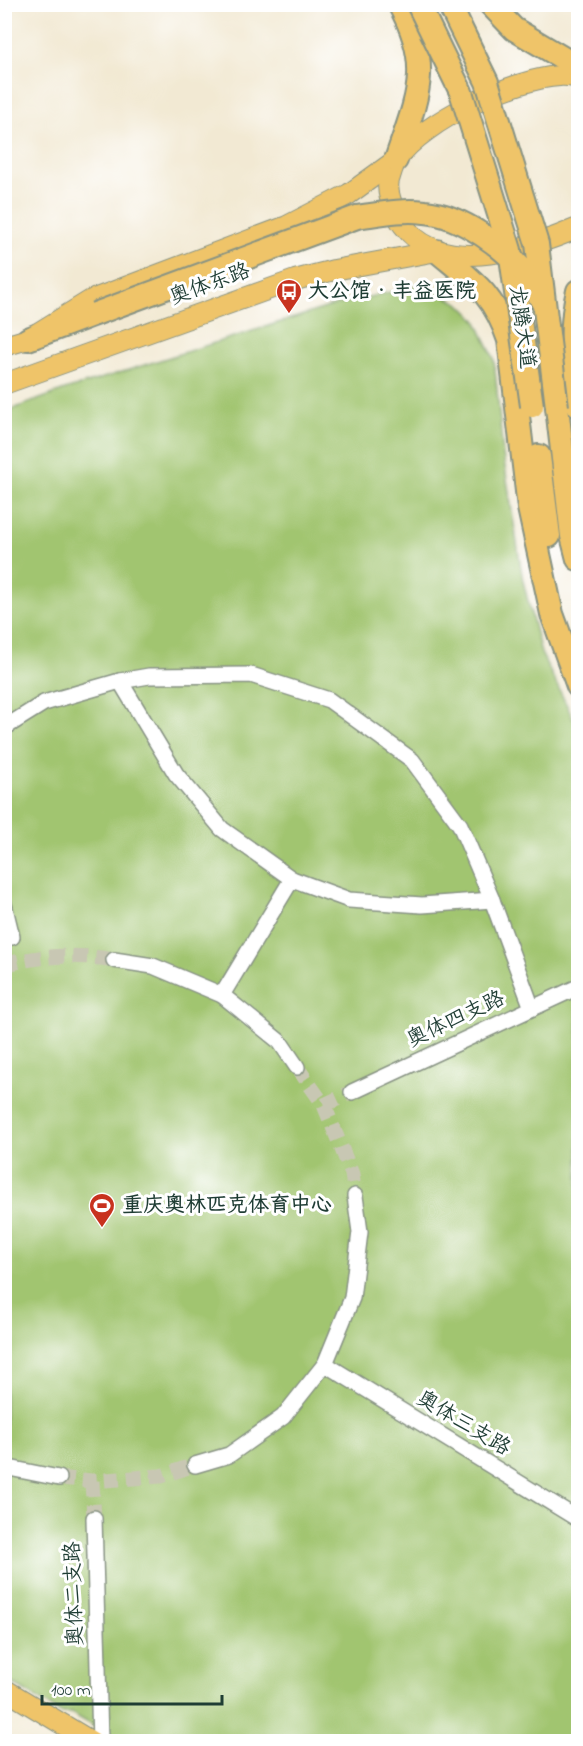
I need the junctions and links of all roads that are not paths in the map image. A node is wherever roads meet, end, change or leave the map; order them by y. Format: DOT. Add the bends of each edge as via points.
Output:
graph roads {
  1 [pos="399,4"];
  2 [pos="418,4"];
  3 [pos="449,4"];
  4 [pos="490,4"];
  5 [pos="579,67"];
  6 [pos="579,78"];
  7 [pos="396,160"];
  8 [pos="579,228"];
  9 [pos="436,251"];
  10 [pos="579,291"];
  11 [pos="544,305"];
  12 [pos="28,339"];
  13 [pos="4,346"];
  14 [pos="4,384"];
  15 [pos="568,407"];
  16 [pos="579,559"];
  17 [pos="579,662"];
  18 [pos="120,681"];
  19 [pos="579,686"];
  20 [pos="4,728"];
  21 [pos="292,879"];
  22 [pos="492,900"];
  23 [pos="4,904"];
  24 [pos="12,937"];
  25 [pos="114,960"];
  26 [pos="579,987"];
  27 [pos="222,995"];
  28 [pos="531,1008"];
  29 [pos="297,1067"];
  30 [pos="352,1092"];
  31 [pos="355,1196"];
  32 [pos="325,1364"];
  33 [pos="195,1466"];
  34 [pos="4,1467"];
  35 [pos="59,1478"];
  36 [pos="94,1518"];
  37 [pos="579,1519"];
  38 [pos="4,1689"];
  39 [pos="4,1704"];
  40 [pos="67,1742"];
  41 [pos="92,1742"];
  42 [pos="100,1742"];
  1 -- 7 [label="highway" via="416,40 420,59 415,104"];
  2 -- 17 [label="highway, 龙腾大道, bridge" via="461,92 510,250 549,536"];
  3 -- 11 [label="highway, 龙腾大道, bridge" via="487,82 537,244"];
  4 -- 5 [label="highway" via="514,29"];
  6 -- 7 [label="main road, 奥体东路" via="561,76 524,82 486,97 432,127"];
  7 -- 9 [label="main road" via="388,184 399,221 416,239"];
  7 -- 12 [label="main road, 奥体东路" via="349,194 287,226 91,300"];
  8 -- 9 [label="main road" via="519,249 464,255"];
  9 -- 14 [label="main road, 奥体东路" via="295,280"];
  9 -- 19 [label="highway" via="490,298 509,340 529,508 552,614"];
  10 -- 15 [label="highway" via="574,309"];
  11 -- 12 [label="highway, bridge" via="527,276 490,238 458,221 427,212 394,211 357,217"];
  11 -- 15 [label="highway, 龙腾大道, bridge"];
  12 -- 13 [label="main road, 奥体东路"];
  15 -- 16 [label="highway, 龙腾大道" via="572,536"];
  18 -- 20 [label="street" via="44,703"];
  18 -- 21 [label="street" via="176,774 222,829"];
  18 -- 22 [label="street" via="149,676 251,675 329,700 412,759 460,825"];
  21 -- 22 [label="street" via="349,900 422,905"];
  21 -- 27 [label="street"];
  22 -- 28 [label="street"];
  23 -- 24 [label="street"];
  25 -- 27 [label="street" via="153,966"];
  26 -- 28 [label="street, 奥体四支路"];
  27 -- 29 [label="street" via="280,1042"];
  28 -- 30 [label="street, 奥体四支路"];
  31 -- 32 [label="street" via="360,1232 352,1298"];
  32 -- 33 [label="street" via="283,1417 229,1455"];
  32 -- 37 [label="street, 奥体三支路"];
  34 -- 35 [label="street"];
  36 -- 42 [label="street, 奥体二支路"];
  38 -- 41 [label="main road"];
  39 -- 40 [label="main road"];
}
